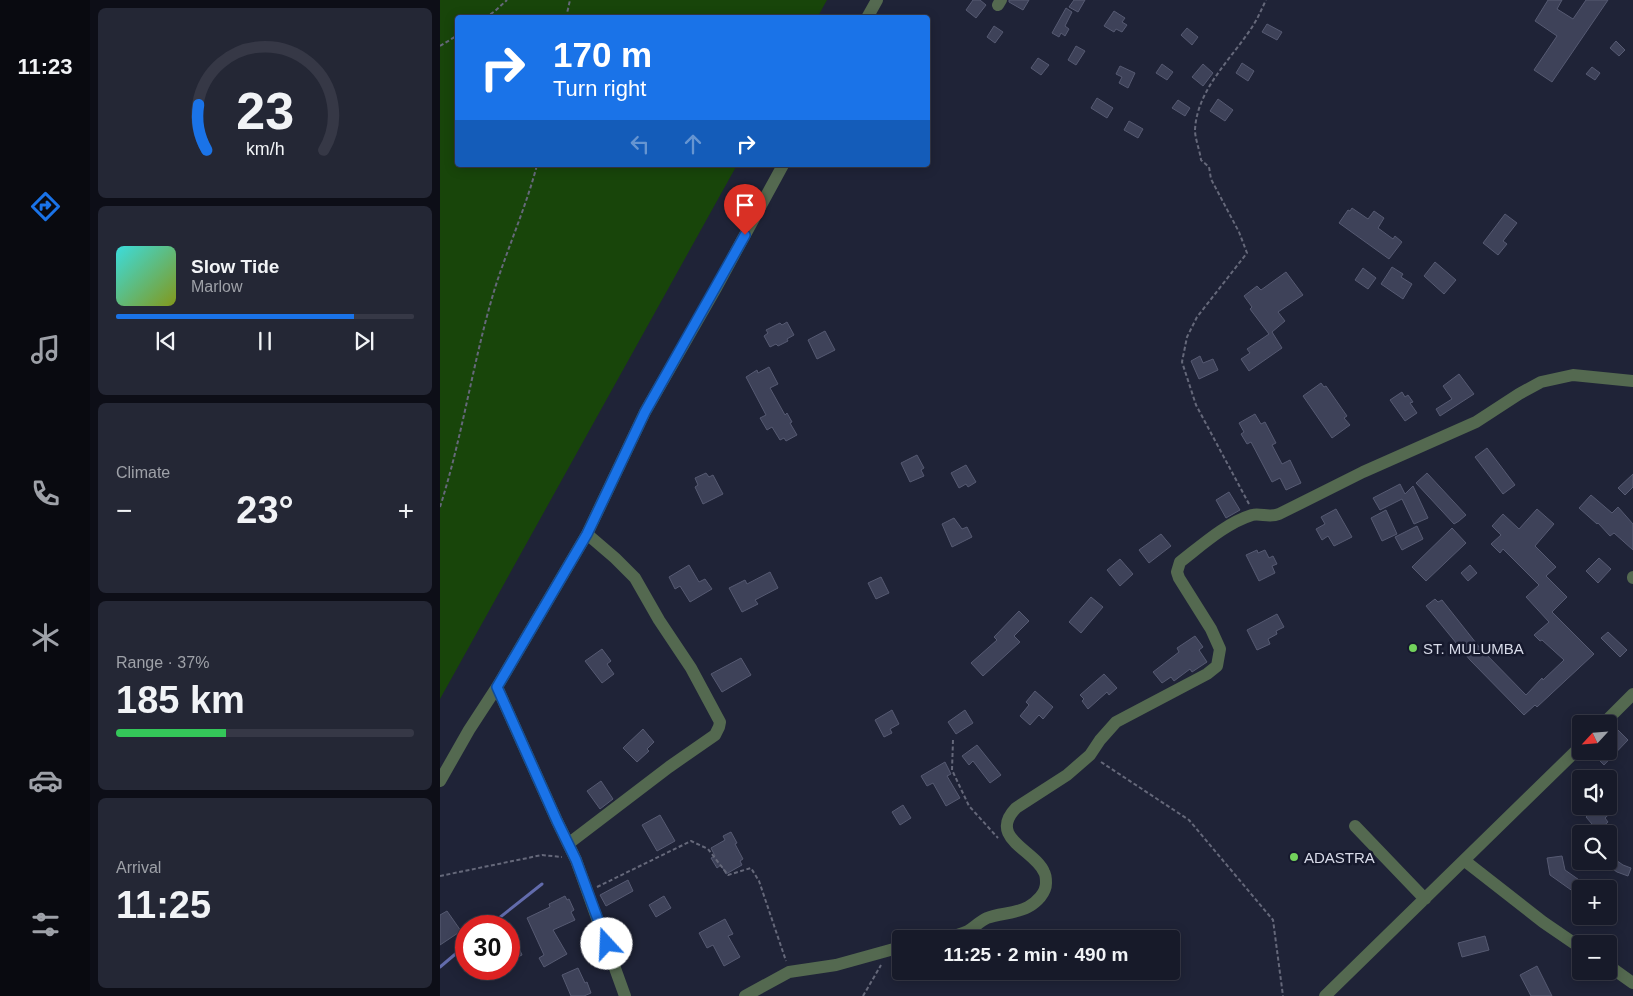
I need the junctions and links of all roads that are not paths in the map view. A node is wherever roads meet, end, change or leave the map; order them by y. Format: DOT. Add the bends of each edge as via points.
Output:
graph roads {
  1 [pos="877,0"];
  2 [pos="869,15"];
  3 [pos="782,167"];
  4 [pos="1633,381"];
  5 [pos="587,534"];
  6 [pos="497,687"];
  7 [pos="1633,694"];
  8 [pos="1612,715"];
  9 [pos="1572,755"];
  10 [pos="440,782"];
  11 [pos="1356,826"];
  12 [pos="568,844"];
  13 [pos="1465,861"];
  14 [pos="1425,899"];
  15 [pos="968,930"];
  16 [pos="1572,942"];
  17 [pos="892,949"];
  18 [pos="1617,971"];
  19 [pos="1633,982"];
  20 [pos="625,996"];
  21 [pos="745,996"];
  22 [pos="1325,996"];
  1 -- 2 [label="street"];
  3 -- 5 [label="street" via="645,412"];
  4 -- 15 [label="street" via="1573,375 1540,382 1476,422 1363,472 1279,514 1271,517 1254,515 1233,524 1180,562 1179,578 1211,629 1220,650 1217,666 1208,674 1116,722 1090,755 1067,775 1011,813 1008,822 1011,838 1045,872 1044,893 1028,907 988,917"];
  5 -- 6 [label="street"];
  5 -- 12 [label="street" via="635,578 720,722 714,734"];
  6 -- 10 [label="street"];
  6 -- 12 [label="street"];
  7 -- 8 [label="street"];
  9 -- 13 [label="street"];
  11 -- 14 [label="street"];
  12 -- 20 [label="street"];
  13 -- 14 [label="street"];
  13 -- 16 [label="street"];
  14 -- 22 [label="street"];
  17 -- 21 [label="street" via="836,965 789,972"];
  18 -- 19 [label="street"];
}
